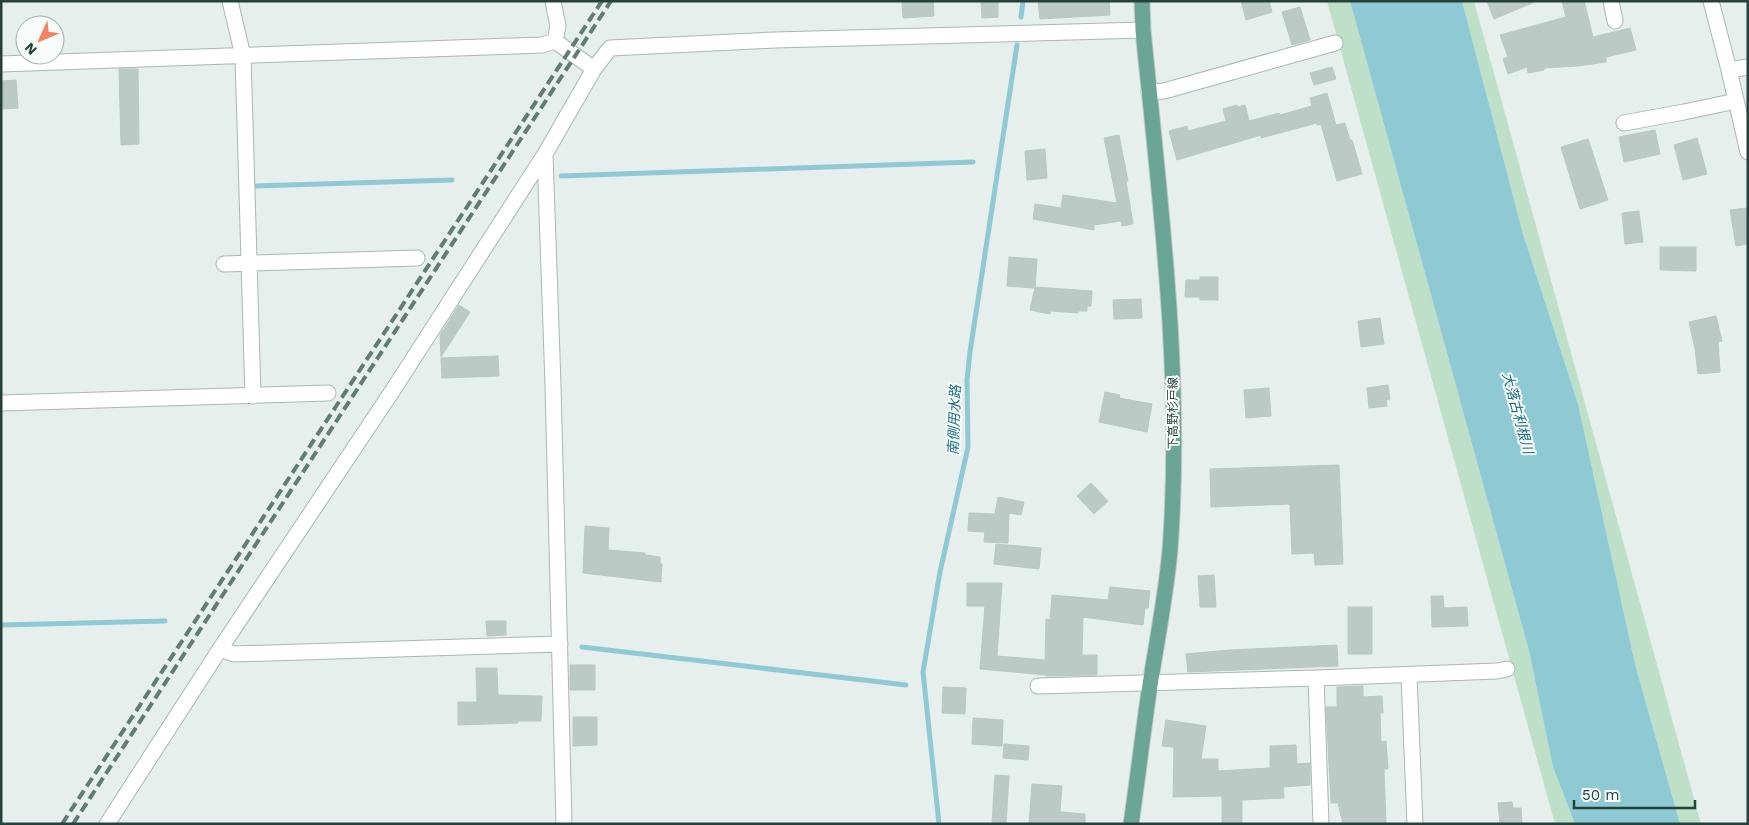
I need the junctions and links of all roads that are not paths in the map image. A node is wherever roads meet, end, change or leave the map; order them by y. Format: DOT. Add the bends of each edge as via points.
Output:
graph roads {
  1 [pos="230,1"];
  2 [pos="554,1"];
  3 [pos="1142,1"];
  4 [pos="1611,1"];
  5 [pos="1711,1"];
  6 [pos="1615,21"];
  7 [pos="1143,30"];
  8 [pos="555,41"];
  9 [pos="1335,43"];
  10 [pos="243,56"];
  11 [pos="1,64"];
  12 [pos="1748,67"];
  13 [pos="594,69"];
  14 [pos="1729,70"];
  15 [pos="1149,92"];
  16 [pos="1736,101"];
  17 [pos="1624,123"];
  18 [pos="1748,152"];
  19 [pos="545,154"];
  20 [pos="417,258"];
  21 [pos="249,263"];
  22 [pos="224,264"];
  23 [pos="328,393"];
  24 [pos="253,396"];
  25 [pos="1,404"];
  26 [pos="560,644"];
  27 [pos="220,649"];
  28 [pos="1507,669"];
  29 [pos="1408,675"];
  30 [pos="1316,678"];
  31 [pos="1151,683"];
  32 [pos="1038,686"];
  33 [pos="107,824"];
  34 [pos="564,824"];
  35 [pos="1131,824"];
  36 [pos="1321,824"];
  37 [pos="1415,824"];
  1 -- 10 [label="street"];
  2 -- 8 [label="street" via="558,26"];
  3 -- 7 [label="main road, 下高野杉戸線"];
  4 -- 6 [label="street"];
  5 -- 14 [label="street"];
  7 -- 13 [label="street" via="610,48"];
  7 -- 15 [label="main road, 下高野杉戸線"];
  8 -- 10 [label="street" via="542,45"];
  8 -- 13 [label="street"];
  9 -- 15 [label="street" via="1164,91"];
  10 -- 11 [label="street"];
  10 -- 21 [label="street"];
  12 -- 14 [label="street"];
  13 -- 19 [label="street"];
  14 -- 16 [label="street"];
  15 -- 31 [label="main road, 下高野杉戸線" via="1170,326 1174,432 1170,550"];
  16 -- 17 [label="street"];
  16 -- 18 [label="street"];
  19 -- 26 [label="street"];
  19 -- 27 [label="street"];
  20 -- 21 [label="street"];
  21 -- 22 [label="street"];
  21 -- 24 [label="street"];
  23 -- 24 [label="street"];
  24 -- 25 [label="street"];
  26 -- 27 [label="street" via="234,654"];
  26 -- 34 [label="street"];
  27 -- 33 [label="street"];
  28 -- 29 [label="street"];
  29 -- 30 [label="street"];
  29 -- 37 [label="street"];
  30 -- 31 [label="street"];
  30 -- 36 [label="street"];
  31 -- 32 [label="street"];
  31 -- 35 [label="main road, 下高野杉戸線"];
}
